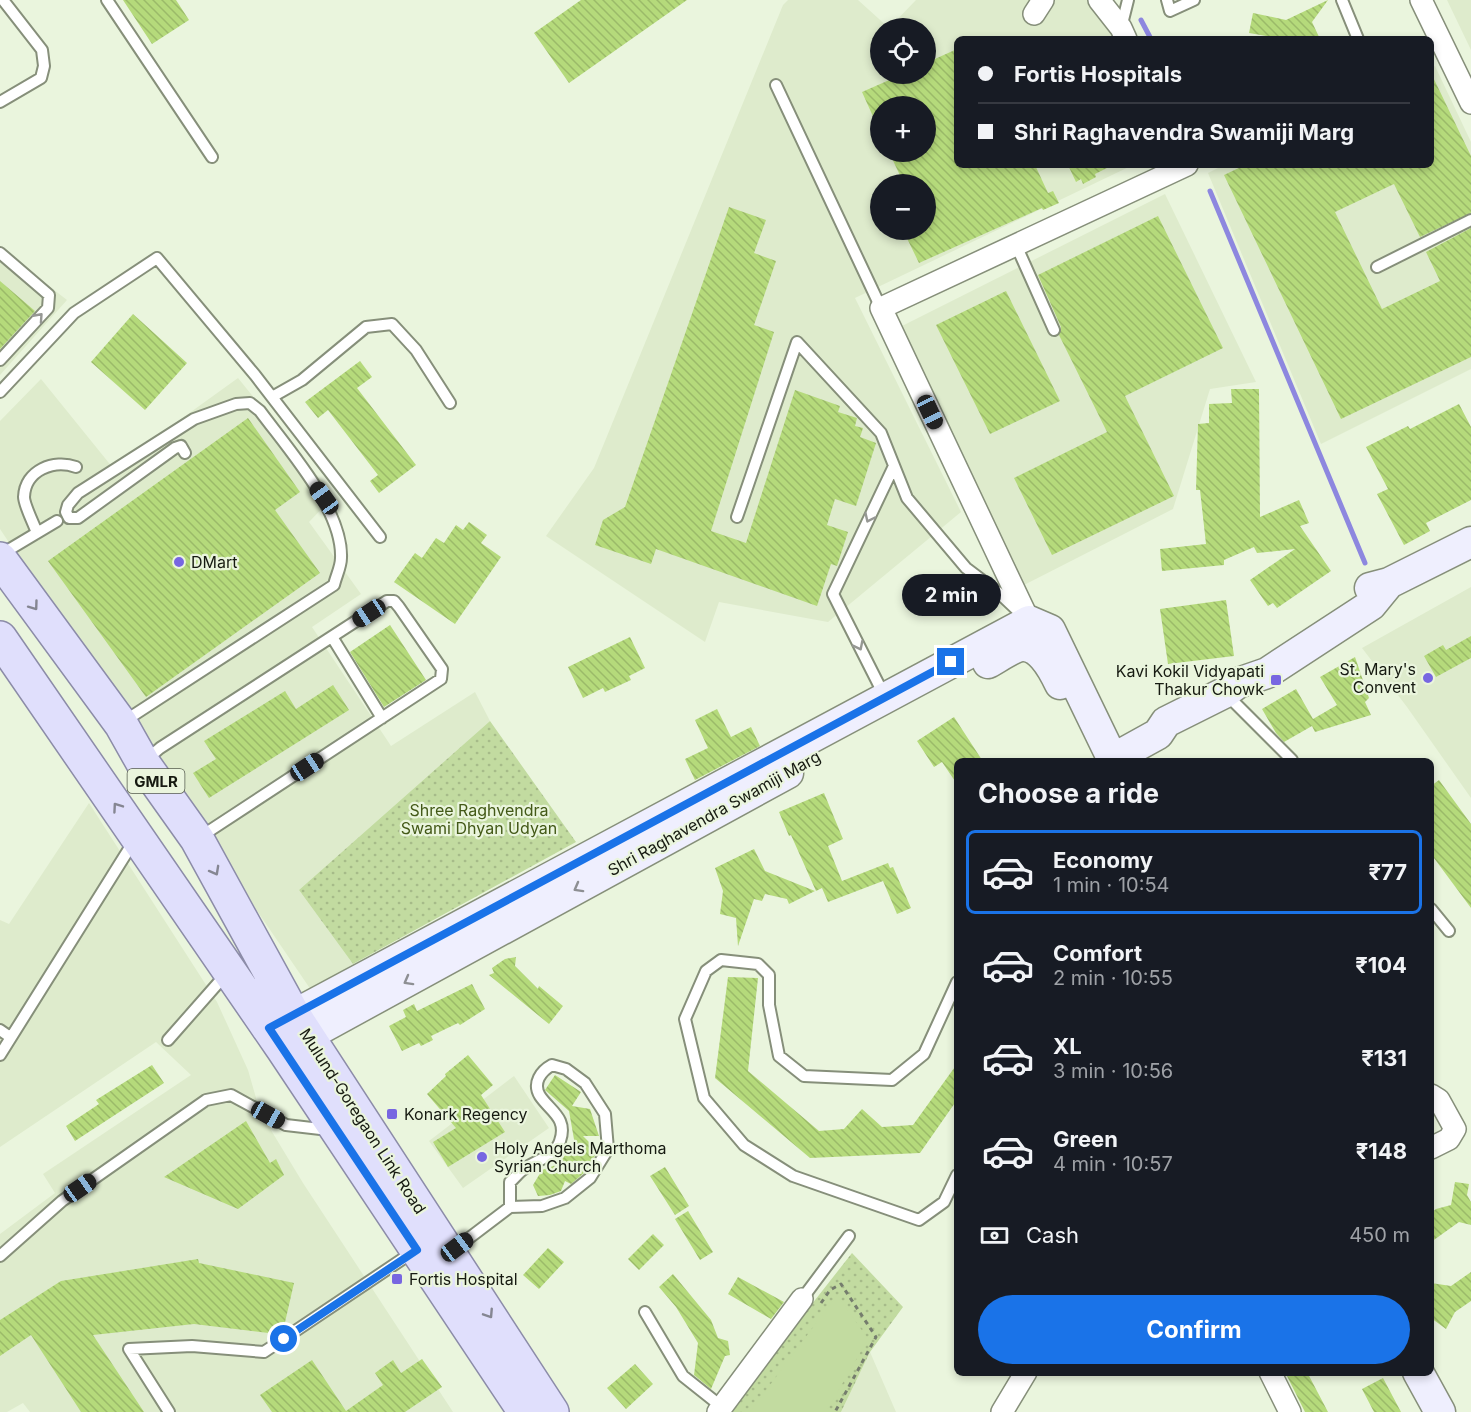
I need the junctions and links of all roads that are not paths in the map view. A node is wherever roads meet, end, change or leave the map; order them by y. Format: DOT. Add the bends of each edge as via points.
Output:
graph roads {
  1 [pos="3,0"];
  2 [pos="107,0"];
  3 [pos="1099,0"];
  4 [pos="1128,0"];
  5 [pos="1167,0"];
  6 [pos="1194,0"];
  7 [pos="1342,0"];
  8 [pos="1421,0"];
  9 [pos="1124,33"];
  10 [pos="1357,36"];
  11 [pos="1433,36"];
  12 [pos="1436,44"];
  13 [pos="776,85"];
  14 [pos="1468,91"];
  15 [pos="0,102"];
  16 [pos="212,157"];
  17 [pos="1180,168"];
  18 [pos="1471,220"];
  19 [pos="1016,245"];
  20 [pos="0,253"];
  21 [pos="1377,267"];
  22 [pos="881,308"];
  23 [pos="1054,330"];
  24 [pos="0,360"];
  25 [pos="0,392"];
  26 [pos="272,397"];
  27 [pos="450,403"];
  28 [pos="185,453"];
  29 [pos="894,466"];
  30 [pos="76,467"];
  31 [pos="736,517"];
  32 [pos="57,521"];
  33 [pos="37,533"];
  34 [pos="380,537"];
  35 [pos="1471,542"];
  36 [pos="0,557"];
  37 [pos="1031,635"];
  38 [pos="332,637"];
  39 [pos="0,638"];
  40 [pos="1231,688"];
  41 [pos="893,700"];
  42 [pos="382,718"];
  43 [pos="121,724"];
  44 [pos="1103,754"];
  45 [pos="1290,758"];
  46 [pos="142,763"];
  47 [pos="137,836"];
  48 [pos="197,839"];
  49 [pos="1434,913"];
  50 [pos="1449,931"];
  51 [pos="229,970"];
  52 [pos="954,989"];
  53 [pos="0,1030"];
  54 [pos="288,1032"];
  55 [pos="10,1037"];
  56 [pos="168,1040"];
  57 [pos="0,1055"];
  58 [pos="1434,1097"];
  59 [pos="338,1132"];
  60 [pos="1434,1146"];
  61 [pos="954,1181"];
  62 [pos="510,1207"];
  63 [pos="849,1236"];
  64 [pos="417,1250"];
  65 [pos="449,1253"];
  66 [pos="0,1256"];
  67 [pos="809,1304"];
  68 [pos="645,1312"];
  69 [pos="1024,1376"];
  70 [pos="1272,1376"];
  71 [pos="1404,1376"];
  72 [pos="1420,1376"];
  73 [pos="523,1395"];
  74 [pos="720,1409"];
  75 [pos="170,1412"];
  76 [pos="552,1412"];
  77 [pos="1002,1412"];
  78 [pos="1290,1412"];
  79 [pos="1424,1412"];
  80 [pos="1440,1412"];
  1 -- 15 [label="lane" via="42,50 44,66 41,78"];
  2 -- 16 [label="lane"];
  3 -- 9 [label="street"];
  4 -- 9 [label="lane"];
  5 -- 6 [label="lane" via="1170,11"];
  7 -- 10 [label="lane"];
  8 -- 11 [label="street"];
  12 -- 14 [label="street"];
  13 -- 22 [label="lane"];
  17 -- 19 [label="street"];
  18 -- 21 [label="lane"];
  19 -- 22 [label="street"];
  19 -- 23 [label="lane"];
  24 -- 20 [label="lane, one-way" via="48,308 49,295"];
  22 -- 37 [label="street"];
  25 -- 26 [label="lane" via="74,313 157,258"];
  26 -- 27 [label="lane" via="309,375 366,327 392,324 416,350"];
  26 -- 34 [label="lane"];
  28 -- 43 [label="lane" via="181,447 175,448 78,518 69,518 68,505 78,494 194,419 250,403 324,498 339,537 342,559 334,585"];
  29 -- 31 [label="lane" via="881,433 796,342"];
  29 -- 37 [label="lane" via="907,498 966,568 999,592"];
  29 -- 41 [label="lane, one-way" via="833,594"];
  30 -- 33 [label="lane" via="54,464 39,470 29,483 24,498"];
  32 -- 33 [label="lane"];
  33 -- 36 [label="lane"];
  35 -- 40 [label="street" via="1389,583 1371,604 1316,630 1267,673"];
  36 -- 43 [label="main road, Mulund-Goregaon Link Road / GMLR, one-way"];
  37 -- 41 [label="street, Shri Raghavendra Swamiji Marg" via="1019,646"];
  37 -- 44 [label="street" via="1051,666 1065,679"];
  38 -- 42 [label="lane"];
  38 -- 42 [label="lane" via="387,601 394,601 442,669 441,679"];
  38 -- 46 [label="lane"];
  47 -- 39 [label="main road, Mulund-Goregaon Link Road / GMLR, one-way"];
  40 -- 44 [label="street" via="1166,722 1152,718"];
  40 -- 45 [label="lane"];
  41 -- 54 [label="street, Shri Raghavendra Swamiji Marg" via="817,746"];
  42 -- 48 [label="lane"];
  43 -- 46 [label="main road, Mulund-Goregaon Link Road / GMLR"];
  46 -- 48 [label="main road, Mulund-Goregaon Link Road / GMLR"];
  47 -- 51 [label="main road, Mulund-Goregaon Link Road / GMLR"];
  47 -- 55 [label="lane"];
  48 -- 54 [label="main road, Mulund-Goregaon Link Road / GMLR, one-way"];
  49 -- 50 [label="lane"];
  51 -- 54 [label="main road, Mulund-Goregaon Link Road / GMLR"];
  51 -- 56 [label="lane"];
  52 -- 61 [label="lane" via="924,1054 892,1080 804,1076 779,1056 769,1005 769,975 758,964 721,960 706,971 685,1019 704,1098 744,1145 793,1176 919,1220 944,1202"];
  53 -- 55 [label="lane"];
  54 -- 59 [label="main road, Mulund-Goregaon Link Road / GMLR"];
  54 -- 65 [label="main road, Mulund-Goregaon Link Road / GMLR"];
  55 -- 57 [label="lane"];
  58 -- 60 [label="street" via="1455,1129 1449,1139"];
  59 -- 64 [label="main road, Mulund-Goregaon Link Road / GMLR"];
  59 -- 66 [label="lane" via="286,1125 231,1095 206,1100 62,1201"];
  62 -- 62 [label="lane" via="542,1206 565,1198 590,1178 608,1149 605,1114 585,1083 566,1069 552,1065 538,1077 540,1095 561,1123 560,1140 553,1153 522,1170 510,1182"];
  62 -- 65 [label="lane"];
  63 -- 67 [label="lane"];
  64 -- 73 [label="main road, Mulund-Goregaon Link Road / GMLR"];
  64 -- 75 [label="lane" via="264,1352 192,1346 129,1349"];
  65 -- 73 [label="main road, Mulund-Goregaon Link Road / GMLR, one-way"];
  67 -- 74 [label="street"];
  68 -- 74 [label="lane" via="683,1376"];
  69 -- 77 [label="street"];
  70 -- 78 [label="street"];
  71 -- 79 [label="street"];
  72 -- 80 [label="street"];
  73 -- 76 [label="main road, Mulund-Goregaon Link Road / GMLR"];
}
